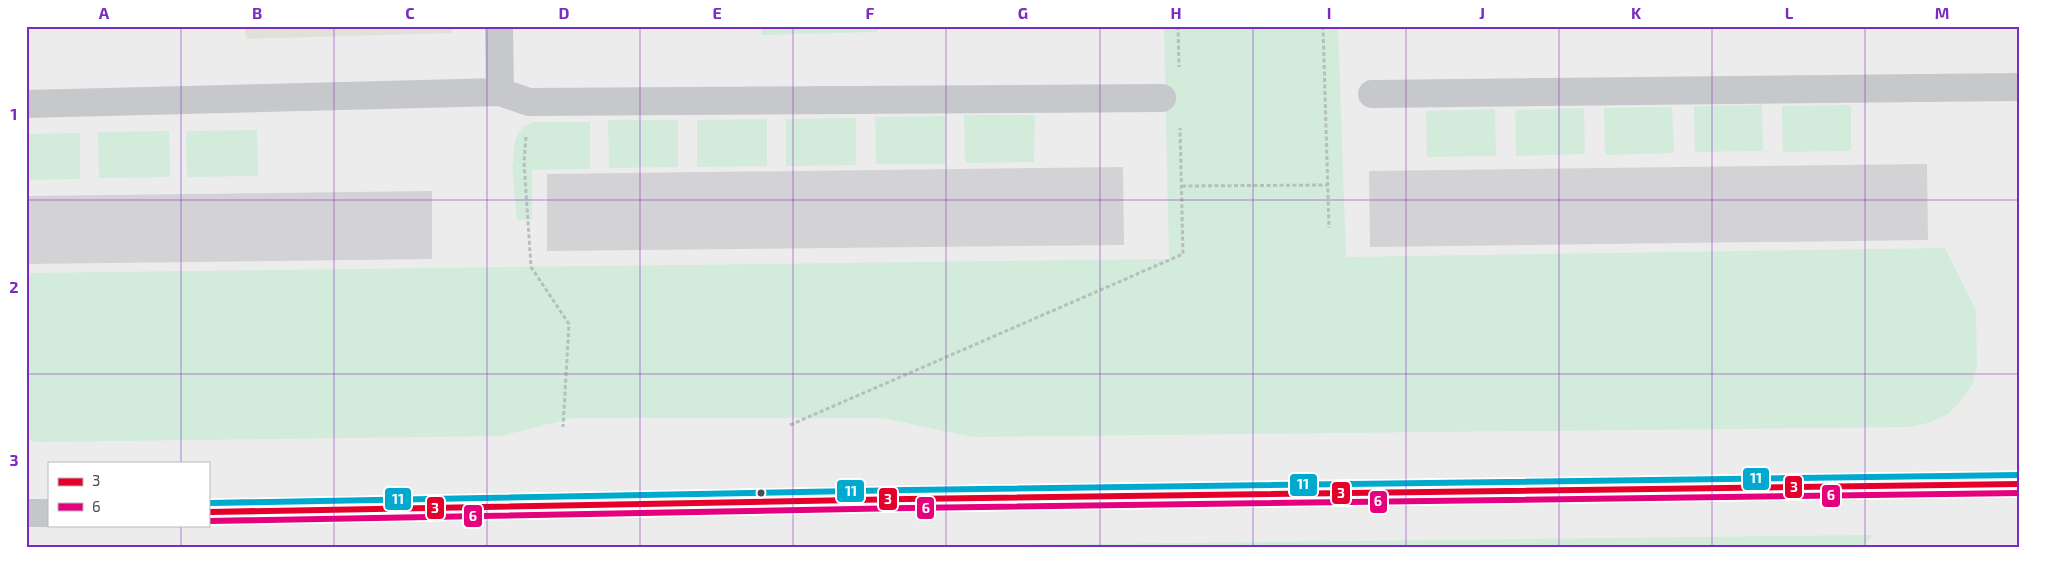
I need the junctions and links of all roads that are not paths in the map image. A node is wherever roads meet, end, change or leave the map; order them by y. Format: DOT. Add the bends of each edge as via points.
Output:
graph roads {
  1 [pos="499,26"];
  2 [pos="2020,87"];
  3 [pos="500,92"];
  4 [pos="1372,94"];
  5 [pos="1162,98"];
  6 [pos="26,104"];
  7 [pos="2020,484"];
  8 [pos="210,512"];
  9 [pos="26,513"];
  10 [pos="48,513"];
  1 -- 3 [label="lane"];
  2 -- 4 [label="lane"];
  3 -- 5 [label="lane" via="528,102"];
  3 -- 6 [label="lane"];
  7 -- 8 [label="main road"];
  9 -- 10 [label="main road"];
}
